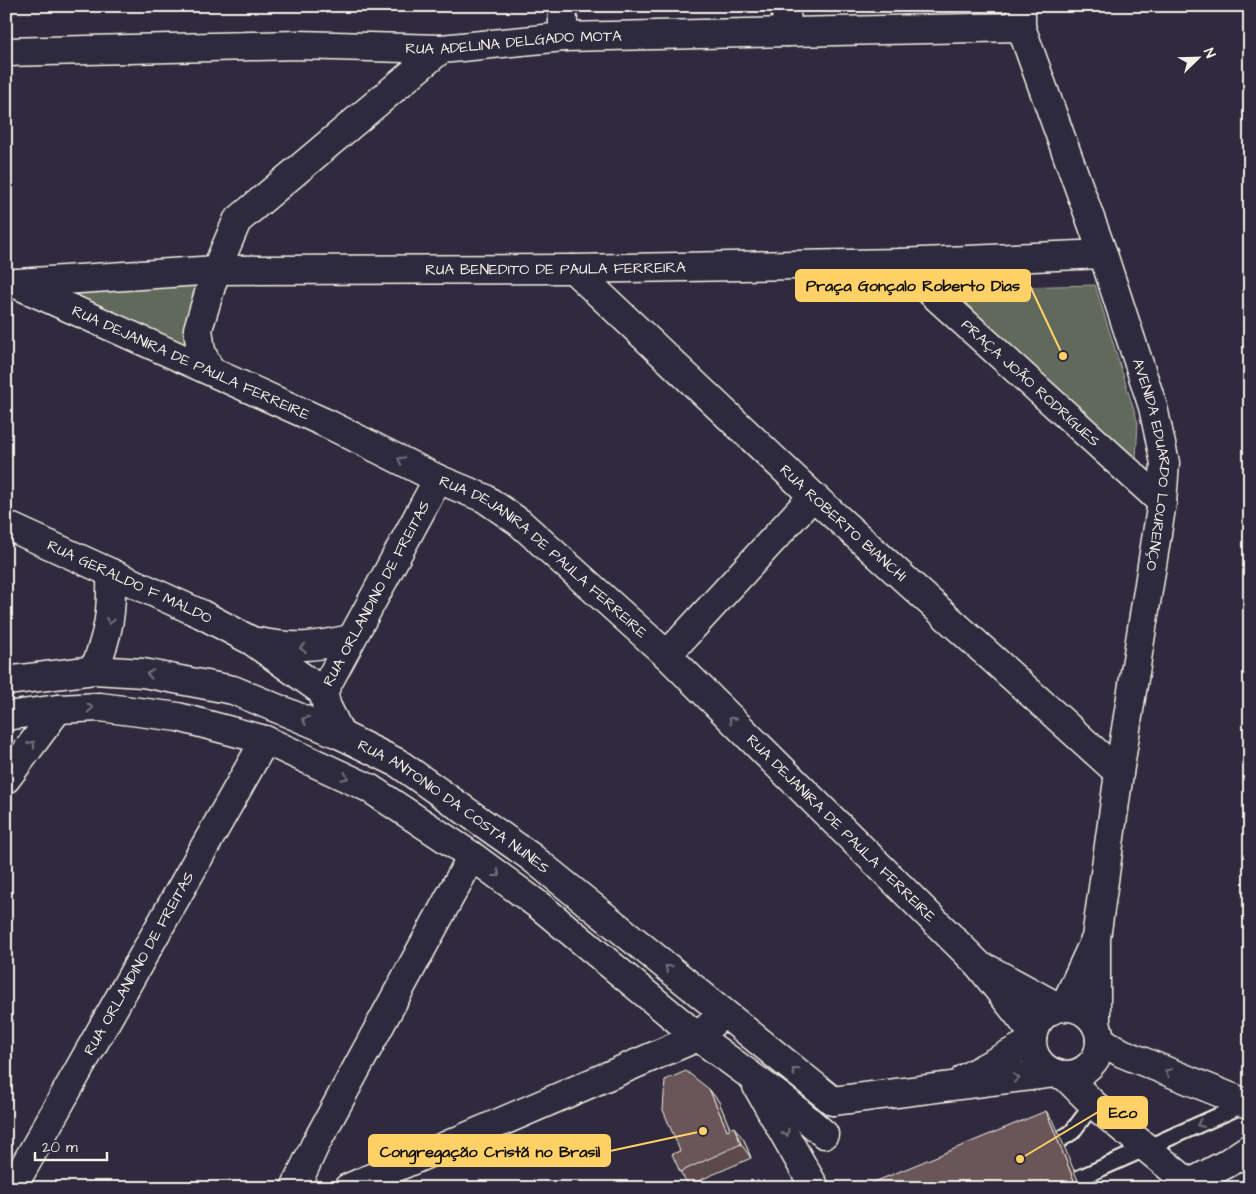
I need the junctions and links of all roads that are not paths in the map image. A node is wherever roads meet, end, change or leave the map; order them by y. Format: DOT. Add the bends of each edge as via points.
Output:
graph roads {
  1 [pos="562,6"];
  2 [pos="1021,17"];
  3 [pos="787,19"];
  4 [pos="564,37"];
  5 [pos="441,49"];
  6 [pos="6,52"];
  7 [pos="1103,254"];
  8 [pos="899,263"];
  9 [pos="216,270"];
  10 [pos="573,270"];
  11 [pos="10,283"];
  12 [pos="209,369"];
  13 [pos="438,479"];
  14 [pos="813,496"];
  15 [pos="1162,502"];
  16 [pos="6,526"];
  17 [pos="111,573"];
  18 [pos="350,638"];
  19 [pos="252,641"];
  20 [pos="667,656"];
  21 [pos="94,670"];
  22 [pos="6,681"];
  23 [pos="323,692"];
  24 [pos="58,709"];
  25 [pos="6,716"];
  26 [pos="341,735"];
  27 [pos="265,740"];
  28 [pos="1119,773"];
  29 [pos="6,779"];
  30 [pos="472,856"];
  31 [pos="1096,938"];
  32 [pos="978,964"];
  33 [pos="1061,1006"];
  34 [pos="723,1013"];
  35 [pos="1098,1032"];
  36 [pos="698,1037"];
  37 [pos="1032,1037"];
  38 [pos="1060,1074"];
  39 [pos="752,1077"];
  40 [pos="950,1086"];
  41 [pos="833,1101"];
  42 [pos="1093,1104"];
  43 [pos="1247,1105"];
  44 [pos="824,1134"];
  45 [pos="1061,1139"];
  46 [pos="1147,1148"];
  47 [pos="1250,1148"];
  48 [pos="1077,1179"];
  49 [pos="1186,1186"];
  50 [pos="12,1188"];
  51 [pos="295,1188"];
  52 [pos="348,1188"];
  53 [pos="815,1188"];
  1 -- 4 [label="street"];
  2 -- 3 [label="street, RUA ADELINA DELGADO MOTA"];
  2 -- 7 [label="street, AVENIDA EDUARDO LOURENÇO"];
  3 -- 4 [label="street, RUA ADELINA DELGADO MOTA"];
  4 -- 5 [label="street, RUA ADELINA DELGADO MOTA"];
  5 -- 6 [label="street, RUA ADELINA DELGADO MOTA" via="298,45"];
  5 -- 9 [label="street" via="237,222"];
  7 -- 8 [label="street, RUA BENEDITO DE PAULA FERREIRA"];
  7 -- 15 [label="street, AVENIDA EDUARDO LOURENÇO" via="1153,408 1165,463"];
  8 -- 10 [label="street, RUA BENEDITO DE PAULA FERREIRA"];
  8 -- 15 [label="street, PRAÇA JOÃO RODRIGUES"];
  9 -- 10 [label="street, RUA BENEDITO DE PAULA FERREIRA"];
  9 -- 11 [label="street, RUA BENEDITO DE PAULA FERREIRA"];
  9 -- 12 [label="street" via="198,330 201,351"];
  10 -- 14 [label="street, RUA ROBERTO BIANCHI"];
  11 -- 12 [label="street, RUA DEJANIRA DE PAULA FERREIRE"];
  13 -- 12 [label="street, RUA DEJANIRA DE PAULA FERREIRE, one-way" via="330,424"];
  13 -- 18 [label="street, RUA ORLANDINO DE FREITAS"];
  13 -- 20 [label="street, RUA DEJANIRA DE PAULA FERREIRE" via="484,498 519,522"];
  14 -- 20 [label="street"];
  14 -- 28 [label="street, RUA ROBERTO BIANCHI"];
  15 -- 28 [label="street, AVENIDA EDUARDO LOURENÇO"];
  16 -- 17 [label="street, RUA GERALDO F MALDO"];
  17 -- 19 [label="street, RUA GERALDO F MALDO"];
  17 -- 21 [label="street, one-way" via="112,611 106,640"];
  18 -- 19 [label="street, RUA GERALDO F MALDO, one-way" via="307,648 286,648"];
  18 -- 23 [label="street, RUA ORLANDINO DE FREITAS"];
  19 -- 23 [label="street, RUA GERALDO F MALDO"];
  32 -- 20 [label="street, RUA DEJANIRA DE PAULA FERREIRE, one-way"];
  21 -- 22 [label="street, RUA ANTONIO DA COSTA NUNES"];
  26 -- 21 [label="street, RUA ANTONIO DA COSTA NUNES, one-way" via="233,690 143,673"];
  23 -- 26 [label="street, RUA ORLANDINO DE FREITAS"];
  24 -- 25 [label="street, RUA ANTONIO DA COSTA NUNES"];
  24 -- 27 [label="street, RUA ANTONIO DA COSTA NUNES, one-way" via="100,707 178,717"];
  29 -- 24 [label="street, one-way"];
  34 -- 26 [label="street, RUA ANTONIO DA COSTA NUNES, one-way" via="531,857 398,763"];
  27 -- 30 [label="street, RUA ANTONIO DA COSTA NUNES, one-way" via="369,788"];
  27 -- 50 [label="street, RUA ORLANDINO DE FREITAS"];
  28 -- 31 [label="street, AVENIDA EDUARDO LOURENÇO"];
  30 -- 36 [label="street, RUA ANTONIO DA COSTA NUNES, one-way" via="541,907"];
  30 -- 51 [label="street" via="315,1144"];
  31 -- 33 [label="street, AVENIDA EDUARDO LOURENÇO"];
  31 -- 35 [label="street, AVENIDA EDUARDO LOURENÇO"];
  32 -- 33 [label="street, RUA DEJANIRA DE PAULA FERREIRE"];
  32 -- 37 [label="street, RUA DEJANIRA DE PAULA FERREIRE"];
  33 -- 35 [label="street" via="1090,1016"];
  33 -- 37 [label="street" via="1042,1016"];
  34 -- 36 [label="street"];
  41 -- 34 [label="street, RUA ANTONIO DA COSTA NUNES, one-way"];
  35 -- 38 [label="street" via="1096,1058 1091,1065 1075,1075"];
  43 -- 35 [label="street, one-way" via="1122,1053"];
  36 -- 39 [label="street, RUA ANTONIO DA COSTA NUNES"];
  36 -- 52 [label="street"];
  37 -- 38 [label="street" via="1038,1061"];
  37 -- 40 [label="street"];
  40 -- 38 [label="street, one-way"];
  38 -- 42 [label="street"];
  39 -- 44 [label="street, RUA ANTONIO DA COSTA NUNES"];
  39 -- 53 [label="street, one-way"];
  40 -- 41 [label="street"];
  41 -- 44 [label="street"];
  42 -- 45 [label="lane" via="1072,1132"];
  42 -- 46 [label="street"];
  43 -- 46 [label="lane, one-way"];
  44 -- 53 [label="street"];
  46 -- 48 [label="lane"];
  46 -- 49 [label="street"];
  47 -- 49 [label="street"];
}
